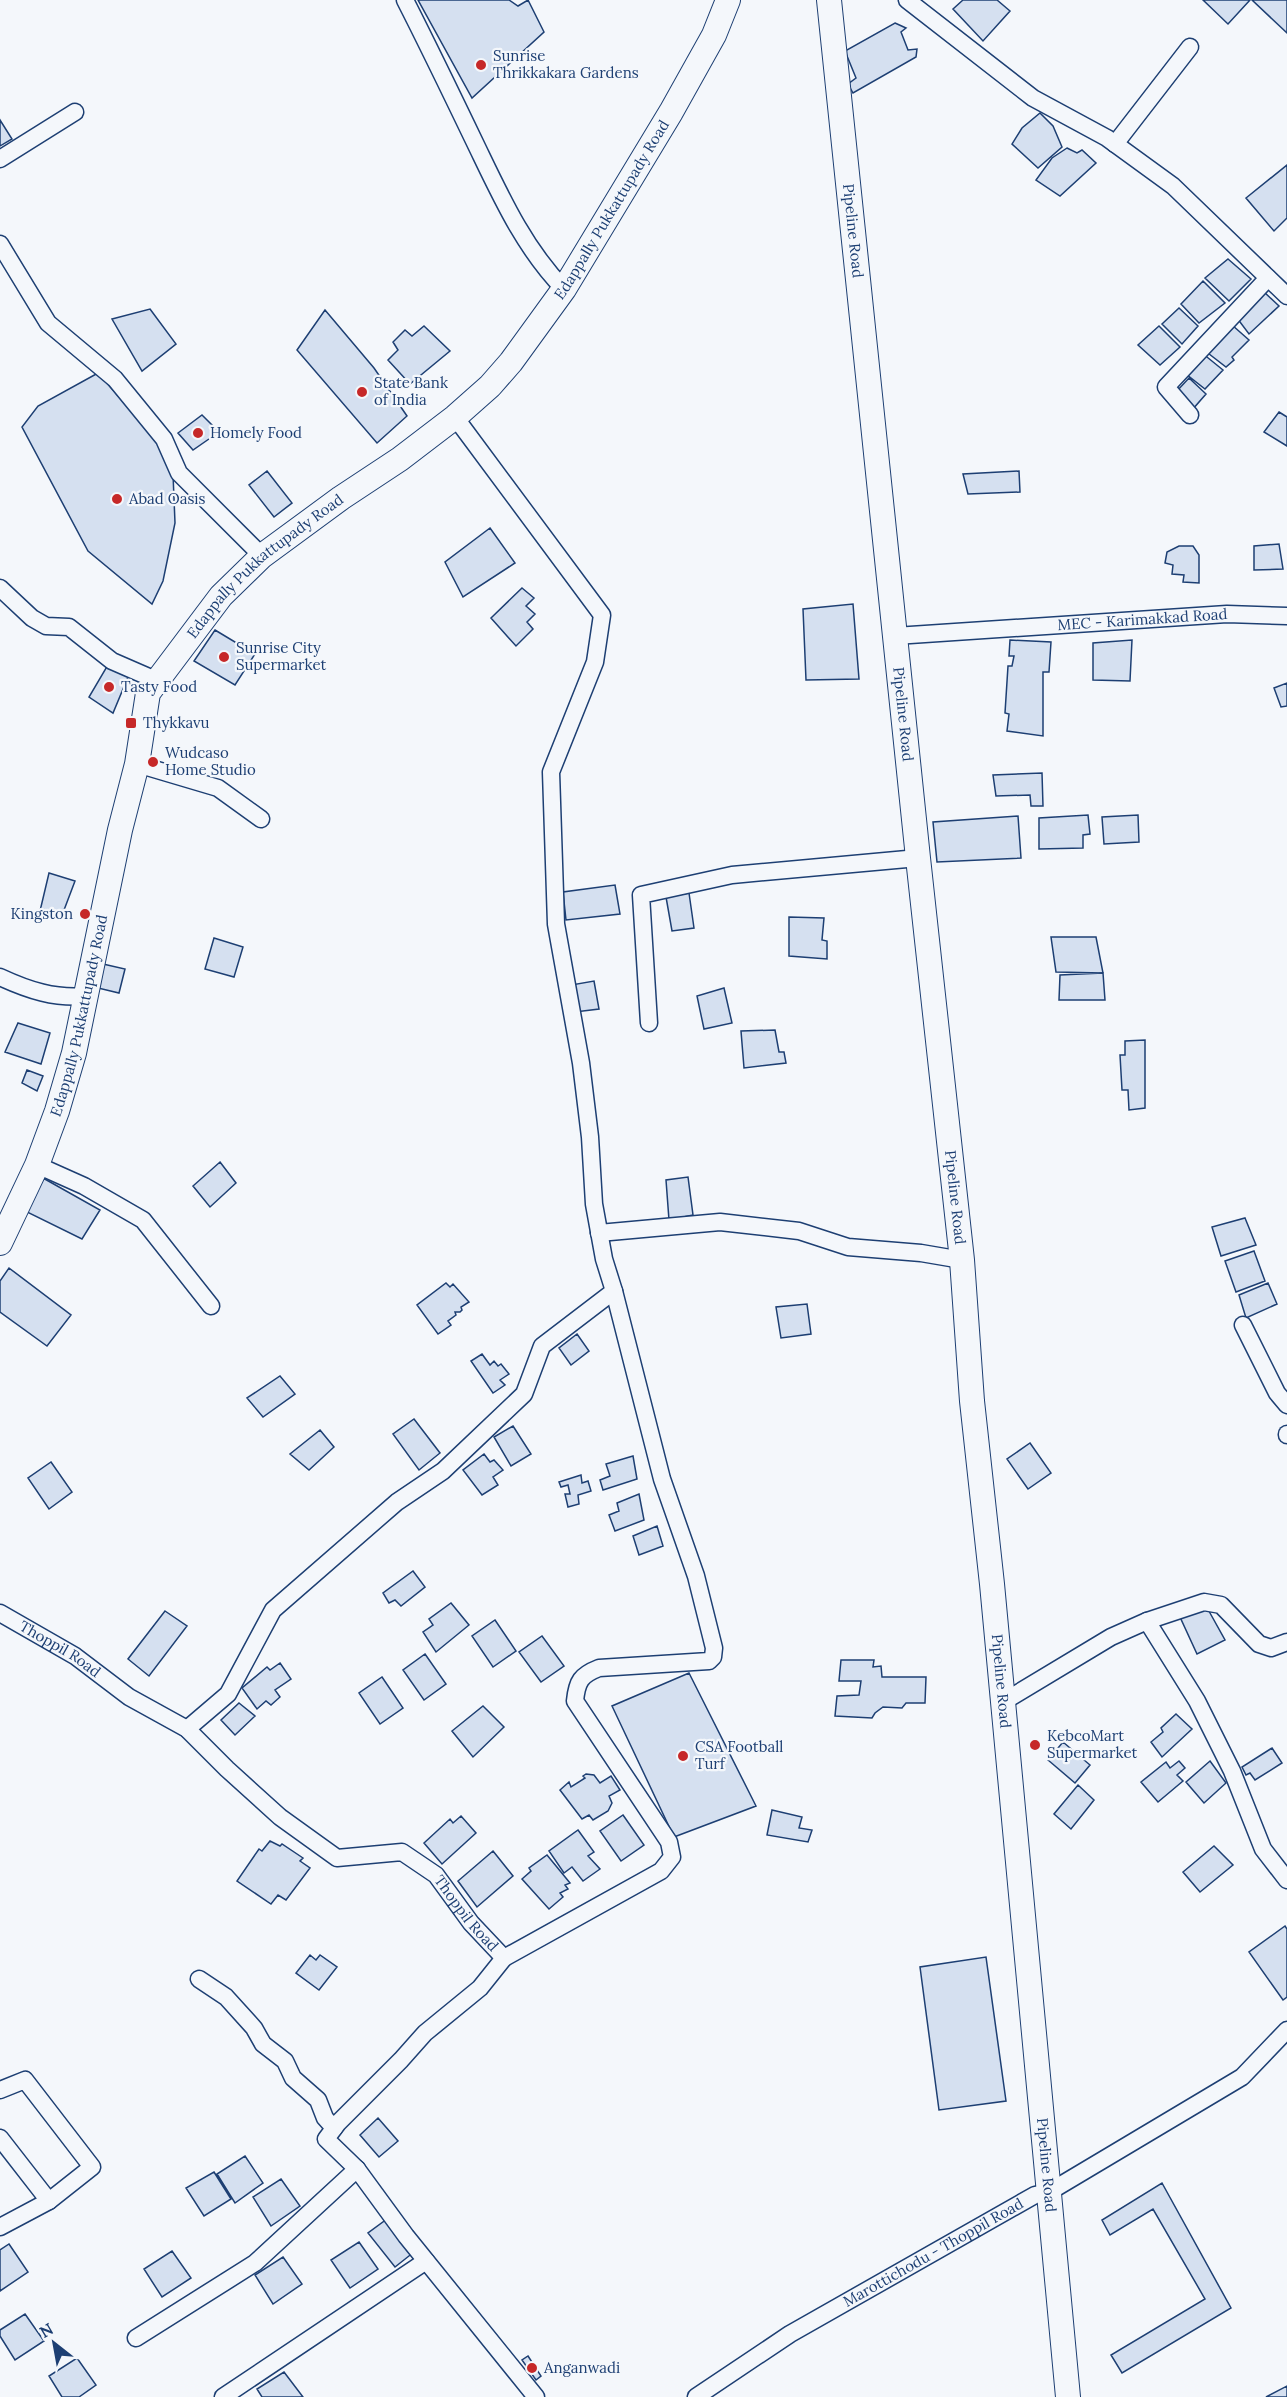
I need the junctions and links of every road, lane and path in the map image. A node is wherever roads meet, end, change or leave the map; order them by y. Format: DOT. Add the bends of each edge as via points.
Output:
graph roads {
  1 [pos="405,0"];
  2 [pos="728,0"];
  3 [pos="829,0"];
  4 [pos="907,0"];
  5 [pos="1190,47"];
  6 [pos="75,112"];
  7 [pos="1115,144"];
  8 [pos="0,159"];
  9 [pos="0,244"];
  10 [pos="1268,278"];
  11 [pos="564,289"];
  12 [pos="1287,296"];
  13 [pos="1190,415"];
  14 [pos="455,417"];
  15 [pos="262,556"];
  16 [pos="0,588"];
  17 [pos="1287,616"];
  18 [pos="895,636"];
  19 [pos="158,681"];
  20 [pos="137,764"];
  21 [pos="261,819"];
  22 [pos="918,858"];
  23 [pos="0,977"];
  24 [pos="86,996"];
  25 [pos="649,1023"];
  26 [pos="37,1165"];
  27 [pos="599,1233"];
  28 [pos="0,1243"];
  29 [pos="962,1260"];
  30 [pos="614,1291"];
  31 [pos="211,1306"];
  32 [pos="1243,1325"];
  33 [pos="1287,1405"];
  34 [pos="0,1613"];
  35 [pos="1146,1622"];
  36 [pos="1287,1642"];
  37 [pos="1003,1702"];
  38 [pos="187,1729"];
  39 [pos="1287,1880"];
  40 [pos="504,1958"];
  41 [pos="199,1979"];
  42 [pos="1287,2030"];
  43 [pos="0,2090"];
  44 [pos="334,2128"];
  45 [pos="0,2138"];
  46 [pos="357,2169"];
  47 [pos="1049,2192"];
  48 [pos="49,2201"];
  49 [pos="0,2227"];
  50 [pos="426,2261"];
  51 [pos="136,2338"];
  52 [pos="223,2397"];
  53 [pos="536,2397"];
  54 [pos="696,2397"];
  55 [pos="1068,2397"];
  1 -- 11 [label="street" via="502,200 531,251"];
  2 -- 11 [label="street, Edappally Pukkattupady Road" via="701,59"];
  3 -- 18 [label="street, Pipeline Road"];
  4 -- 7 [label="street" via="1033,98"];
  5 -- 7 [label="street"];
  6 -- 8 [label="street"];
  7 -- 10 [label="street" via="1173,186"];
  9 -- 15 [label="street" via="48,323 115,379 164,439 179,473"];
  10 -- 12 [label="street"];
  10 -- 13 [label="street" via="1166,387"];
  11 -- 14 [label="street, Edappally Pukkattupady Road" via="511,362"];
  14 -- 15 [label="street, Edappally Pukkattupady Road"];
  14 -- 27 [label="street" via="602,615 595,662 551,772 556,924 581,1063"];
  15 -- 19 [label="street, Edappally Pukkattupady Road" via="221,596"];
  16 -- 19 [label="street" via="32,618 46,626 69,627 112,661"];
  17 -- 18 [label="street, MEC - Karimakkad Road" via="1227,614"];
  18 -- 22 [label="street, Pipeline Road"];
  19 -- 20 [label="street, Edappally Pukkattupady Road" via="148,693"];
  20 -- 21 [label="street" via="218,788"];
  20 -- 24 [label="street, Edappally Pukkattupady Road"];
  22 -- 25 [label="street" via="732,875 641,896"];
  22 -- 29 [label="street, Pipeline Road"];
  23 -- 24 [label="street" via="38,993 68,998"];
  24 -- 26 [label="street, Edappally Pukkattupady Road" via="74,1053"];
  26 -- 28 [label="street, Edappally Pukkattupady Road"];
  26 -- 31 [label="street" via="84,1186 143,1220"];
  27 -- 29 [label="street" via="720,1222 799,1231 848,1247"];
  27 -- 30 [label="street"];
  29 -- 37 [label="street, Pipeline Road" via="972,1401"];
  30 -- 38 [label="street" via="542,1346 524,1394 443,1471 397,1502 273,1610 228,1694"];
  30 -- 40 [label="street" via="662,1479 696,1575 713,1657 709,1661 599,1668 587,1673 576,1686 575,1701 669,1842 672,1857 661,1871"];
  32 -- 33 [label="street"];
  34 -- 38 [label="street, Thoppil Road" via="75,1656 129,1697"];
  35 -- 36 [label="street" via="1204,1602 1221,1605 1259,1644 1271,1648"];
  35 -- 37 [label="street" via="1111,1637"];
  35 -- 39 [label="street" via="1197,1701 1232,1772 1263,1849"];
  37 -- 47 [label="street, Pipeline Road"];
  38 -- 40 [label="street, Thoppil Road" via="280,1817 337,1858 402,1852 436,1875 471,1923"];
  40 -- 44 [label="street, Thoppil Road" via="480,1988 424,2033"];
  41 -- 44 [label="street" via="226,1997 263,2044 285,2061 293,2078 322,2106 325,2118"];
  42 -- 47 [label="street, Marottichodu - Thoppil Road" via="1242,2078"];
  43 -- 48 [label="street" via="25,2080 92,2167"];
  44 -- 46 [label="street" via="326,2139"];
  45 -- 48 [label="street"];
  46 -- 50 [label="street"];
  46 -- 51 [label="street" via="255,2263"];
  47 -- 54 [label="street, Marottichodu - Thoppil Road" via="1035,2195 790,2334"];
  47 -- 55 [label="street, Pipeline Road"];
  48 -- 49 [label="street"];
  50 -- 52 [label="street"];
  50 -- 53 [label="street"];
}
